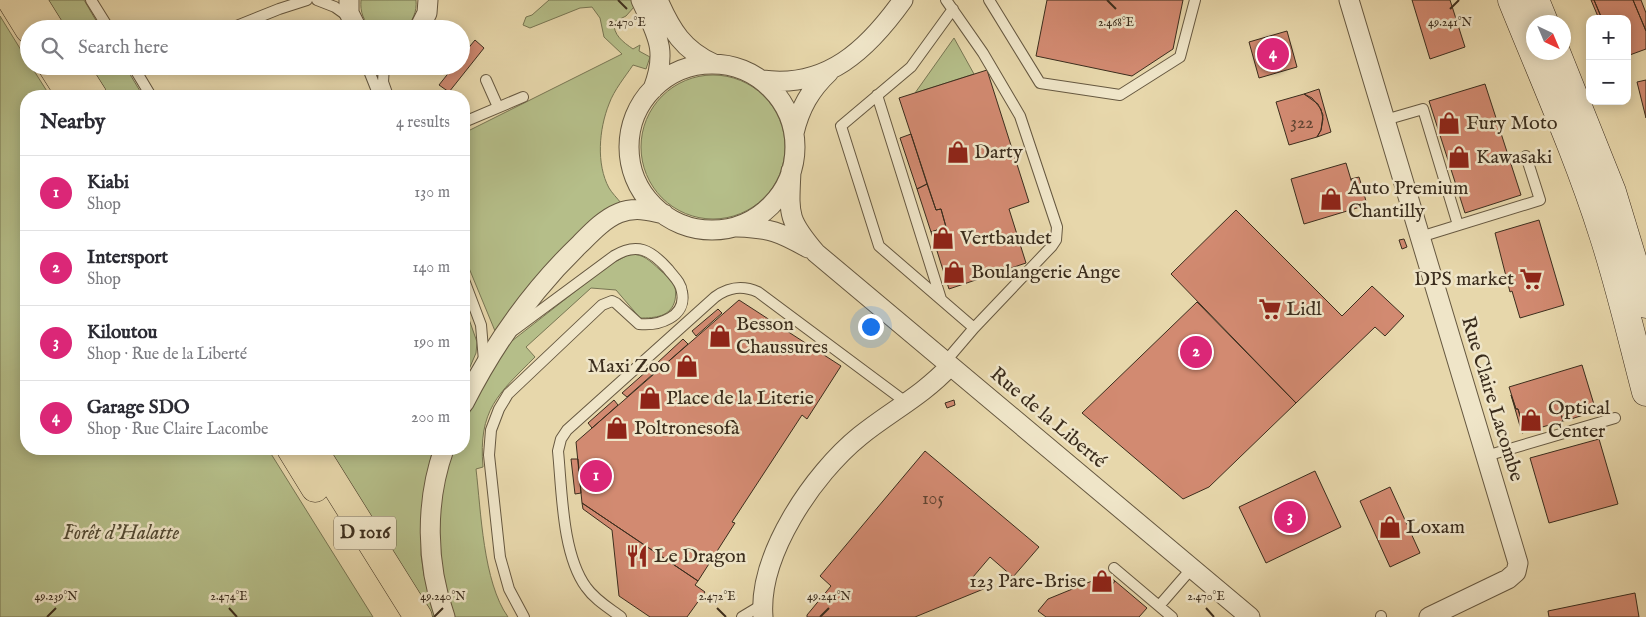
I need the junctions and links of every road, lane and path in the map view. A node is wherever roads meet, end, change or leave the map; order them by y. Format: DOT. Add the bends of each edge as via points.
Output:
graph roads {
  1 [pos="11,0"];
  2 [pos="32,0"];
  3 [pos="91,0"];
  4 [pos="307,0"];
  5 [pos="317,0"];
  6 [pos="428,0"];
  7 [pos="642,0"];
  8 [pos="658,0"];
  9 [pos="903,0"];
  10 [pos="946,0"];
  11 [pos="989,0"];
  12 [pos="1195,0"];
  13 [pos="1349,0"];
  14 [pos="1512,0"];
  15 [pos="1535,0"];
  16 [pos="953,10"];
  17 [pos="1541,15"];
  18 [pos="23,20"];
  19 [pos="44,20"];
  20 [pos="103,20"];
  21 [pos="252,20"];
  22 [pos="353,20"];
  23 [pos="424,20"];
  24 [pos="1559,60"];
  25 [pos="714,64"];
  26 [pos="833,68"];
  27 [pos="57,75"];
  28 [pos="79,75"];
  29 [pos="139,75"];
  30 [pos="371,75"];
  31 [pos="382,75"];
  32 [pos="486,80"];
  33 [pos="762,80"];
  34 [pos="653,89"];
  35 [pos="66,90"];
  36 [pos="88,90"];
  37 [pos="148,90"];
  38 [pos="377,90"];
  39 [pos="386,90"];
  40 [pos="877,95"];
  41 [pos="523,97"];
  42 [pos="498,107"];
  43 [pos="470,117"];
  44 [pos="1385,120"];
  45 [pos="794,133"];
  46 [pos="1526,156"];
  47 [pos="791,171"];
  48 [pos="664,214"];
  49 [pos="1458,225"];
  50 [pos="734,226"];
  51 [pos="1420,237"];
  52 [pos="816,253"];
  53 [pos="470,296"];
  54 [pos="941,300"];
  55 [pos="1646,304"];
  56 [pos="974,328"];
  57 [pos="498,342"];
  58 [pos="948,364"];
  59 [pos="484,365"];
  60 [pos="470,392"];
  61 [pos="1646,392"];
  62 [pos="907,403"];
  63 [pos="1615,418"];
  64 [pos="295,455"];
  65 [pos="317,455"];
  66 [pos="442,455"];
  67 [pos="1486,456"];
  68 [pos="1114,568"];
  69 [pos="1192,568"];
  70 [pos="1159,606"];
  71 [pos="763,611"];
  72 [pos="395,617"];
  73 [pos="418,617"];
  74 [pos="445,617"];
  75 [pos="524,617"];
  76 [pos="621,617"];
  77 [pos="742,617"];
  78 [pos="1172,617"];
  79 [pos="1250,617"];
  80 [pos="1429,617"];
  1 -- 18 [label="highway"];
  2 -- 19 [label="highway"];
  3 -- 20 [label="lane"];
  4 -- 21 [label="lane"];
  5 -- 22 [label="lane" via="335,7"];
  6 -- 23 [label="street"];
  7 -- 34 [label="street" via="661,49 660,68"];
  8 -- 25 [label="street" via="679,39"];
  9 -- 26 [label="street" via="871,40"];
  10 -- 16 [label="lane"];
  11 -- 12 [label="lane" via="1040,83 1120,96 1180,57"];
  13 -- 44 [label="street, Rue Claire Lacombe"];
  14 -- 61 [label="street" via="1598,219"];
  15 -- 17 [label="street"];
  16 -- 40 [label="lane" via="911,67"];
  16 -- 56 [label="lane" via="1020,116 1057,227 1052,246"];
  24 -- 55 [label="street" via="1612,192"];
  25 -- 33 [label="street" via="740,68"];
  25 -- 34 [label="street" via="678,71"];
  26 -- 33 [label="street" via="797,81"];
  26 -- 45 [label="street" via="806,99"];
  27 -- 35 [label="highway"];
  28 -- 36 [label="highway"];
  29 -- 37 [label="lane"];
  30 -- 38 [label="lane"];
  31 -- 39 [label="lane"];
  32 -- 42 [label="lane"];
  33 -- 45 [label="street" via="783,104"];
  34 -- 48 [label="street" via="636,116 630,134 630,154 638,184"];
  40 -- 54 [label="lane"];
  40 -- 54 [label="lane" via="842,126 879,246"];
  41 -- 42 [label="lane"];
  42 -- 43 [label="lane"];
  44 -- 49 [label="lane" via="1422,109"];
  44 -- 51 [label="street, Rue Claire Lacombe"];
  45 -- 47 [label="street"];
  46 -- 49 [label="lane" via="1540,200"];
  47 -- 50 [label="street" via="784,189 772,204 757,216"];
  47 -- 52 [label="street, Rue de la Liberté" via="789,199 792,218 798,232"];
  48 -- 50 [label="street" via="697,228"];
  48 -- 57 [label="street" via="631,210 605,221 554,271"];
  49 -- 51 [label="lane"];
  50 -- 52 [label="street, Rue de la Liberté" via="778,232"];
  51 -- 67 [label="street, Rue Claire Lacombe"];
  52 -- 58 [label="street, Rue de la Liberté"];
  53 -- 59 [label="lane" via="481,325"];
  54 -- 56 [label="lane"];
  56 -- 58 [label="lane"];
  57 -- 59 [label="street"];
  57 -- 75 [label="lane" via="626,250 646,250 659,258 682,291 681,304 673,316 656,324 639,324 612,301 602,305 502,402 489,438 489,455 500,552 509,589"];
  58 -- 62 [label="street" via="932,385"];
  58 -- 69 [label="street, Rue de la Liberté"];
  59 -- 60 [label="street"];
  62 -- 71 [label="street" via="844,450 804,498 775,554"];
  62 -- 76 [label="lane" via="758,292 728,289 715,297 567,430 561,439 558,451 572,560 591,594"];
  63 -- 67 [label="lane"];
  64 -- 72 [label="highway, D 1016"];
  65 -- 73 [label="highway, D 1016"];
  66 -- 74 [label="street" via="433,490 430,536 435,578"];
  67 -- 80 [label="street, Rue Claire Lacombe" via="1518,568 1508,579"];
  68 -- 70 [label="lane"];
  69 -- 70 [label="lane"];
  69 -- 79 [label="street, Rue de la Liberté"];
  70 -- 78 [label="lane"];
  71 -- 77 [label="lane"];
}
